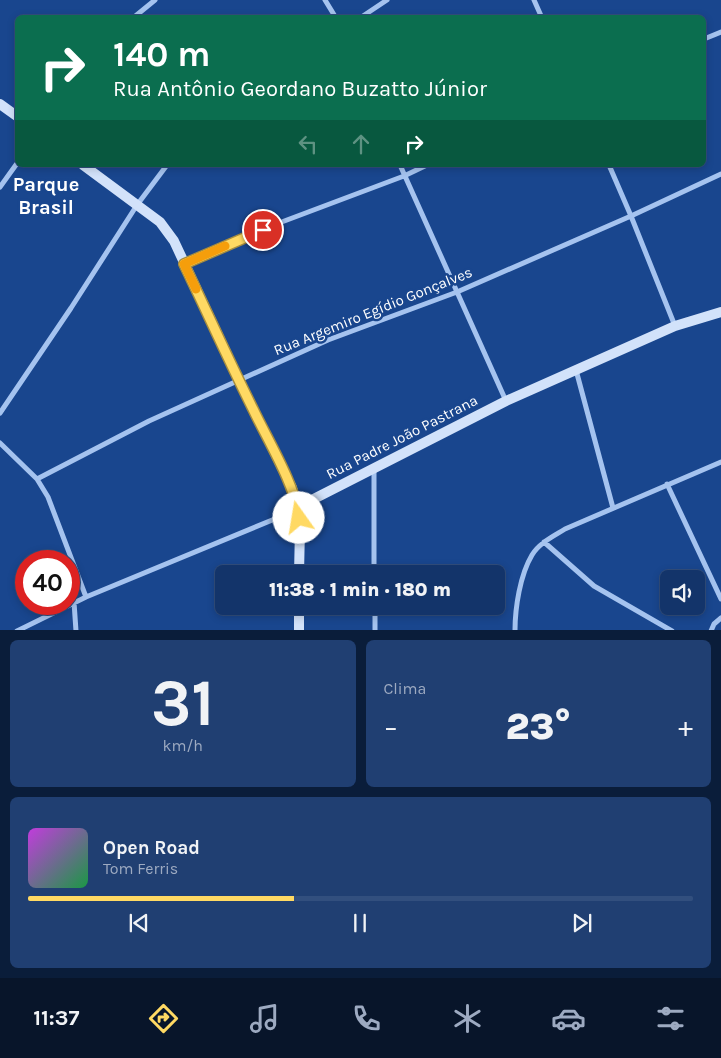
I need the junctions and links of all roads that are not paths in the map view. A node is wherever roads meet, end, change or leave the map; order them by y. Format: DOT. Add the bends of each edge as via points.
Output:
graph roads {
  1 [pos="155,0"];
  2 [pos="325,0"];
  3 [pos="387,0"];
  4 [pos="534,0"];
  5 [pos="137,15"];
  6 [pos="334,15"];
  7 [pos="364,15"];
  8 [pos="541,15"];
  9 [pos="721,32"];
  10 [pos="706,38"];
  11 [pos="0,104"];
  12 [pos="15,115"];
  13 [pos="15,166"];
  14 [pos="85,167"];
  15 [pos="165,167"];
  16 [pos="401,167"];
  17 [pos="423,167"];
  18 [pos="610,167"];
  19 [pos="721,174"];
  20 [pos="404,176"];
  21 [pos="0,187"];
  22 [pos="136,205"];
  23 [pos="631,216"];
  24 [pos="184,264"];
  25 [pos="457,292"];
  26 [pos="721,312"];
  27 [pos="675,326"];
  28 [pos="576,370"];
  29 [pos="238,380"];
  30 [pos="506,401"];
  31 [pos="0,414"];
  32 [pos="0,443"];
  33 [pos="721,462"];
  34 [pos="374,468"];
  35 [pos="37,479"];
  36 [pos="667,484"];
  37 [pos="298,508"];
  38 [pos="613,508"];
  39 [pos="544,542"];
  40 [pos="300,565"];
  41 [pos="374,565"];
  42 [pos="86,597"];
  43 [pos="721,599"];
  44 [pos="80,600"];
  45 [pos="48,615"];
  46 [pos="75,615"];
  47 [pos="299,615"];
  48 [pos="374,615"];
  49 [pos="721,618"];
  50 [pos="17,630"];
  51 [pos="76,630"];
  52 [pos="299,630"];
  53 [pos="375,630"];
  54 [pos="515,630"];
  55 [pos="672,630"];
  56 [pos="711,630"];
  1 -- 5 [label="street"];
  2 -- 6 [label="street"];
  3 -- 7 [label="street"];
  4 -- 8 [label="street"];
  9 -- 10 [label="street"];
  11 -- 12 [label="street"];
  13 -- 21 [label="street"];
  14 -- 22 [label="street"];
  15 -- 22 [label="street"];
  16 -- 20 [label="street"];
  17 -- 20 [label="street"];
  18 -- 23 [label="street"];
  19 -- 23 [label="street, Rua Argemiro Egídio Gonçalves"];
  20 -- 24 [label="street"];
  20 -- 25 [label="street"];
  22 -- 24 [label="street" via="160,222"];
  22 -- 31 [label="street"];
  23 -- 25 [label="street, Rua Argemiro Egídio Gonçalves"];
  23 -- 27 [label="street"];
  24 -- 29 [label="street"];
  25 -- 29 [label="street, Rua Argemiro Egídio Gonçalves" via="328,340"];
  25 -- 30 [label="street"];
  26 -- 27 [label="street, Rua Padre João Pastrana"];
  27 -- 28 [label="street, Rua Padre João Pastrana"];
  28 -- 30 [label="street, Rua Padre João Pastrana"];
  28 -- 38 [label="street"];
  29 -- 35 [label="street, Rua Argemiro Egídio Gonçalves" via="149,421"];
  29 -- 37 [label="street" via="292,488"];
  30 -- 34 [label="street, Rua Padre João Pastrana"];
  32 -- 35 [label="street"];
  33 -- 36 [label="street"];
  34 -- 37 [label="street, Rua Padre João Pastrana"];
  34 -- 41 [label="street"];
  35 -- 42 [label="street" via="48,497"];
  36 -- 38 [label="street"];
  36 -- 43 [label="street"];
  37 -- 40 [label="street"];
  37 -- 42 [label="street, Rua Padre João Pastrana"];
  38 -- 39 [label="street"];
  39 -- 54 [label="street" via="532,554 522,582"];
  39 -- 55 [label="street" via="594,586"];
  42 -- 44 [label="street, Rua Padre João Pastrana"];
  45 -- 50 [label="street, Rua Padre João Pastrana"];
  46 -- 51 [label="street"];
  47 -- 52 [label="street"];
  48 -- 53 [label="street"];
  49 -- 56 [label="street"];
}
